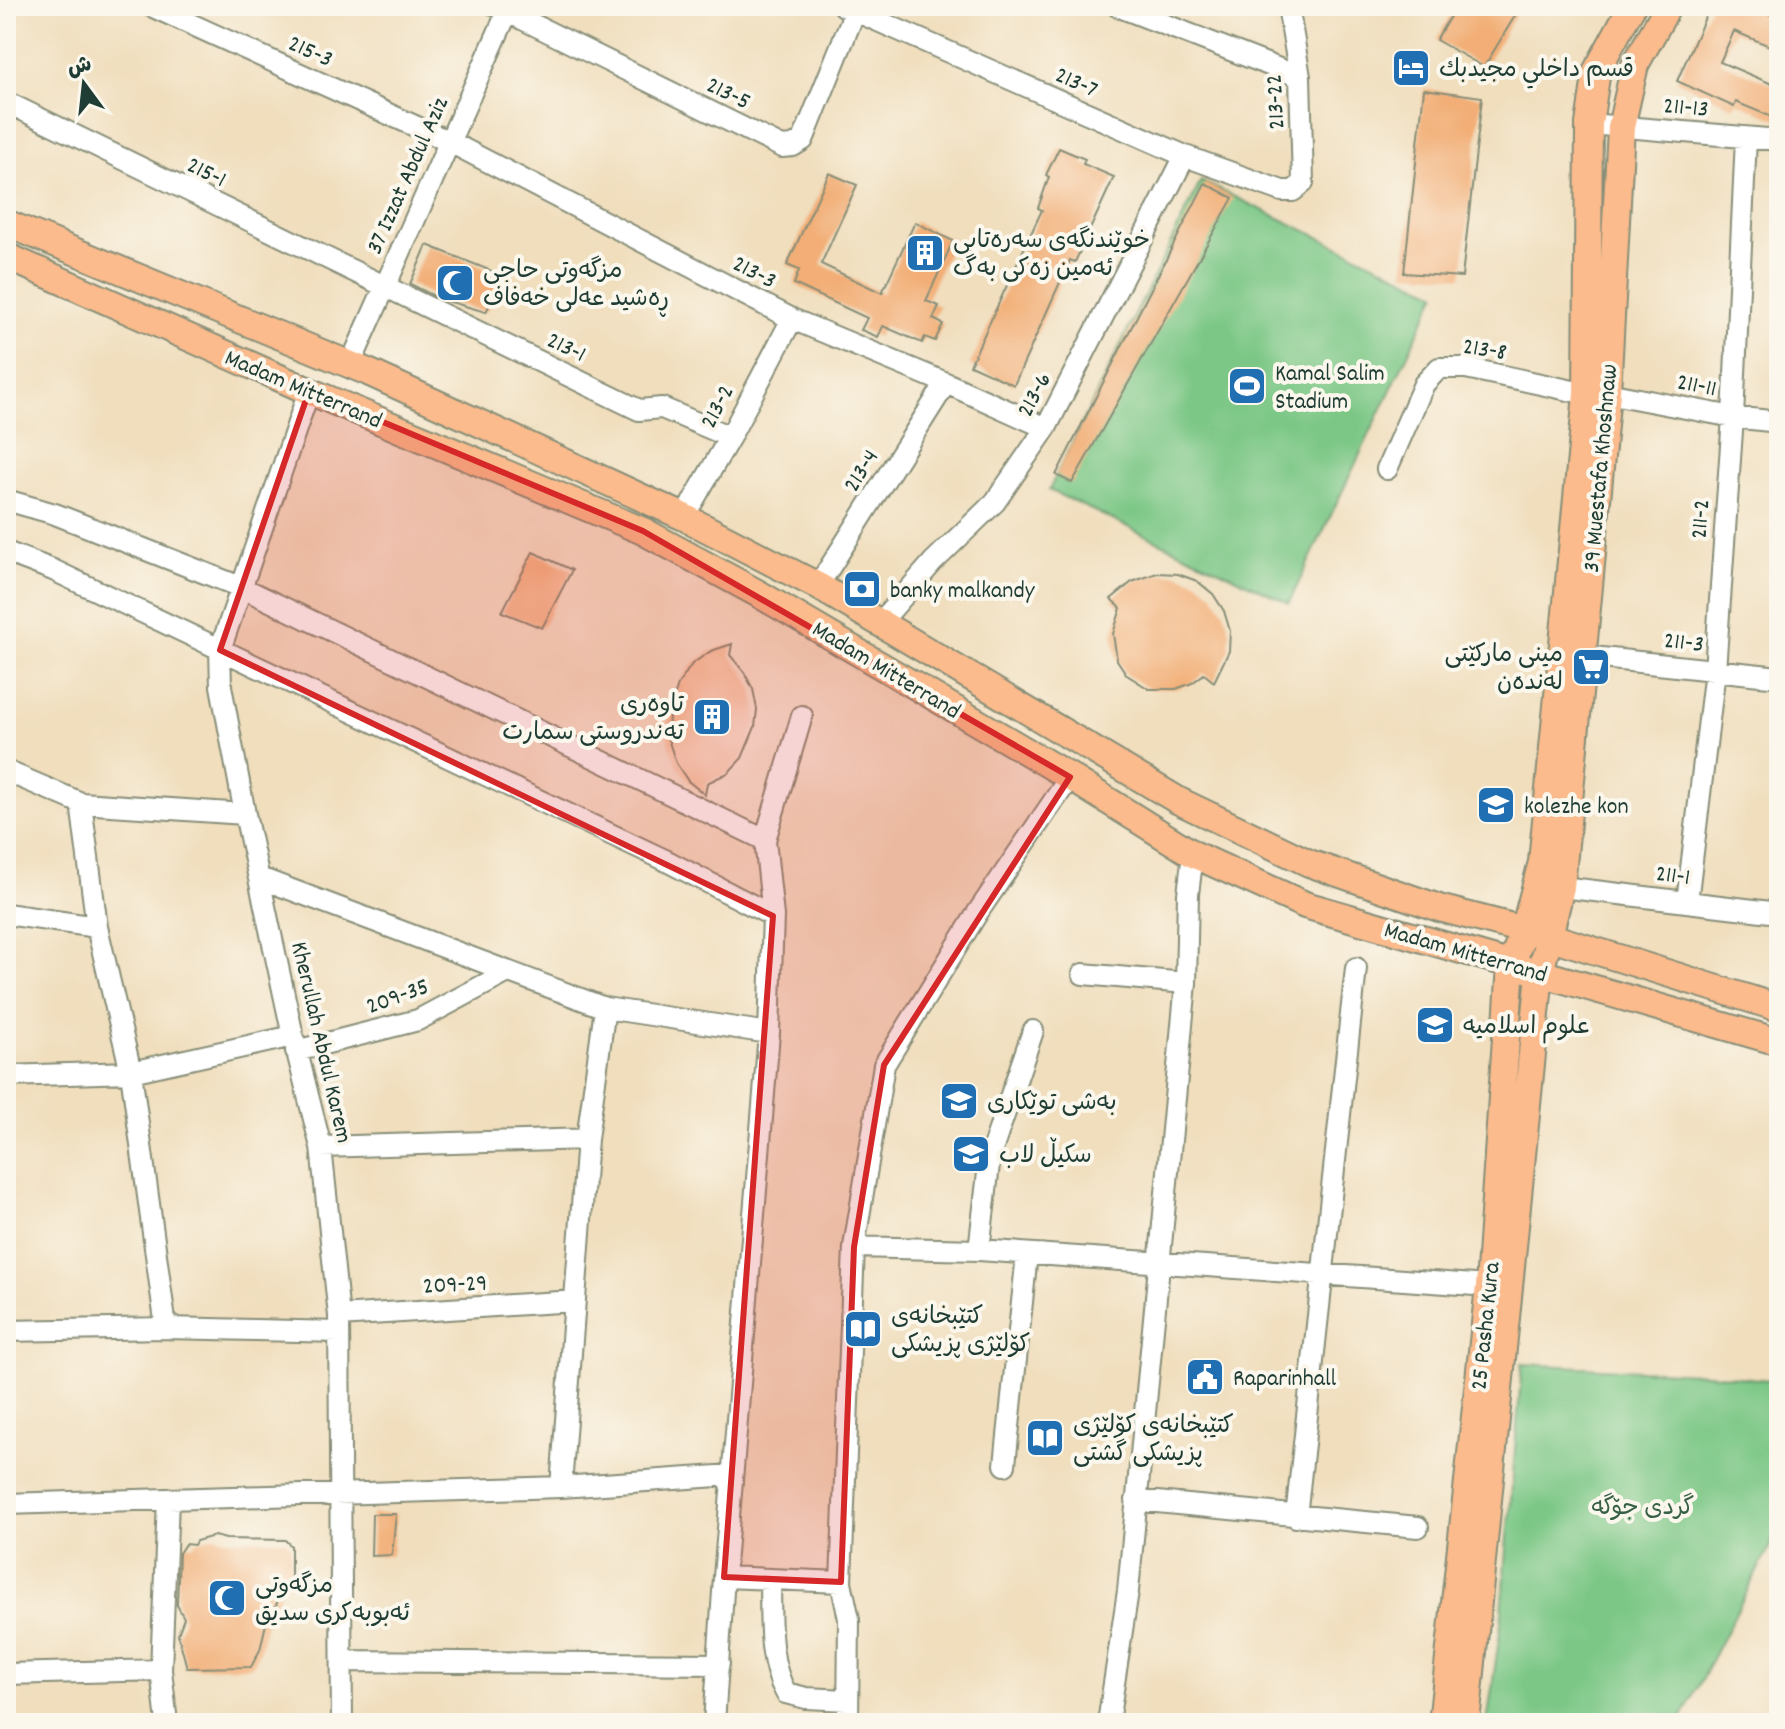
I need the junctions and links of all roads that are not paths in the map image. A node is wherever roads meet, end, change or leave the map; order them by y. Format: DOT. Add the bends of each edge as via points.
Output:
graph roads {
  1 [pos="151,6"];
  2 [pos="1117,6"];
  3 [pos="1288,6"];
  4 [pos="1632,6"];
  5 [pos="1668,6"];
  6 [pos="505,8"];
  7 [pos="850,9"];
  8 [pos="1300,77"];
  9 [pos="6,102"];
  10 [pos="1589,124"];
  11 [pos="1621,127"];
  12 [pos="1746,138"];
  13 [pos="1779,140"];
  14 [pos="450,142"];
  15 [pos="1185,156"];
  16 [pos="1293,191"];
  17 [pos="6,223"];
  18 [pos="6,256"];
  19 [pos="385,287"];
  20 [pos="792,319"];
  21 [pos="350,365"];
  22 [pos="946,383"];
  23 [pos="309,391"];
  24 [pos="1597,393"];
  25 [pos="1733,417"];
  26 [pos="1779,422"];
  27 [pos="1046,428"];
  28 [pos="730,437"];
  29 [pos="1387,469"];
  30 [pos="6,500"];
  31 [pos="684,517"];
  32 [pos="6,552"];
  33 [pos="818,586"];
  34 [pos="243,588"];
  35 [pos="880,623"];
  36 [pos="220,650"];
  37 [pos="1583,656"];
  38 [pos="1715,670"];
  39 [pos="1779,677"];
  40 [pos="802,716"];
  41 [pos="6,771"];
  42 [pos="1070,777"];
  43 [pos="81,803"];
  44 [pos="245,814"];
  45 [pos="765,840"];
  46 [pos="1193,854"];
  47 [pos="260,878"];
  48 [pos="1561,887"];
  49 [pos="1687,902"];
  50 [pos="1779,913"];
  51 [pos="6,914"];
  52 [pos="773,916"];
  53 [pos="97,927"];
  54 [pos="1524,930"];
  55 [pos="1551,937"];
  56 [pos="1511,965"];
  57 [pos="1356,968"];
  58 [pos="508,972"];
  59 [pos="1540,973"];
  60 [pos="1083,974"];
  61 [pos="1186,983"];
  62 [pos="605,1008"];
  63 [pos="1779,1008"];
  64 [pos="1033,1031"];
  65 [pos="769,1033"];
  66 [pos="1779,1042"];
  67 [pos="294,1043"];
  68 [pos="131,1072"];
  69 [pos="7,1077"];
  70 [pos="587,1139"];
  71 [pos="321,1147"];
  72 [pos="854,1247"];
  73 [pos="979,1250"];
  74 [pos="1027,1254"];
  75 [pos="1158,1264"];
  76 [pos="1322,1276"];
  77 [pos="1489,1286"];
  78 [pos="575,1301"];
  79 [pos="339,1324"];
  80 [pos="166,1328"];
  81 [pos="6,1331"];
  82 [pos="1005,1465"];
  83 [pos="732,1475"];
  84 [pos="561,1487"];
  85 [pos="341,1495"];
  86 [pos="168,1500"];
  87 [pos="1136,1500"];
  88 [pos="6,1504"];
  89 [pos="1296,1517"];
  90 [pos="1418,1527"];
  91 [pos="724,1577"];
  92 [pos="770,1579"];
  93 [pos="841,1582"];
  94 [pos="342,1661"];
  95 [pos="719,1664"];
  96 [pos="161,1670"];
  97 [pos="6,1674"];
  98 [pos="848,1700"];
  99 [pos="167,1723"];
  100 [pos="342,1723"];
  101 [pos="714,1723"];
  102 [pos="848,1723"];
  103 [pos="1108,1723"];
  104 [pos="1442,1723"];
  105 [pos="1466,1723"];
  1 -- 14 [label="street, 215-3"];
  2 -- 8 [label="street"];
  3 -- 8 [label="street, 213-22"];
  4 -- 10 [label="main road, 39 Muestafa Khoshnaw" via="1597,70"];
  5 -- 11 [label="main road, 39 Muestafa Khoshnaw" via="1635,65"];
  6 -- 7 [label="street, 213-5" via="782,147 803,140"];
  6 -- 14 [label="street, 37 Izzat Abdul Aziz"];
  7 -- 15 [label="street, 213-7"];
  8 -- 16 [label="street, 213-22" via="1303,183"];
  9 -- 19 [label="street, 215-1"];
  10 -- 11 [label="street, 211-13"];
  10 -- 24 [label="main road, 39 Muestafa Khoshnaw"];
  11 -- 12 [label="street, 211-13"];
  11 -- 24 [label="main road, 39 Muestafa Khoshnaw"];
  12 -- 13 [label="street, 211-13"];
  12 -- 25 [label="street, 211-2"];
  14 -- 19 [label="street, 37 Izzat Abdul Aziz"];
  14 -- 20 [label="street, 213-3"];
  15 -- 16 [label="street, 213-7"];
  15 -- 27 [label="street, 213-6"];
  17 -- 21 [label="main road, Madam Mitterrand"];
  18 -- 23 [label="main road, Madam Mitterrand"];
  19 -- 21 [label="street, 37 Izzat Abdul Aziz"];
  19 -- 28 [label="street, 213-1" via="639,410 662,408"];
  20 -- 22 [label="street, 213-3"];
  20 -- 28 [label="street, 213-2"];
  21 -- 31 [label="main road, Madam Mitterrand"];
  22 -- 27 [label="street, 213-3"];
  22 -- 33 [label="street, 213-4"];
  23 -- 34 [label="street, Kherullah Abdul Karem"];
  23 -- 42 [label="main road, Madam Mitterrand" via="643,531"];
  24 -- 25 [label="street, 211-11"];
  24 -- 29 [label="street, 213-8" via="1466,368 1439,368 1424,384"];
  24 -- 37 [label="main road, 39 Muestafa Khoshnaw"];
  24 -- 54 [label="main road, 39 Muestafa Khoshnaw" via="1542,862"];
  25 -- 26 [label="street, 211-11"];
  25 -- 38 [label="street, 211-2"];
  27 -- 35 [label="street, 213-6" via="995,502"];
  28 -- 31 [label="street, 213-2"];
  30 -- 34 [label="street"];
  31 -- 33 [label="main road, Madam Mitterrand"];
  32 -- 36 [label="street"];
  33 -- 35 [label="main road, Madam Mitterrand"];
  34 -- 36 [label="street, Kherullah Abdul Karem"];
  34 -- 45 [label="street"];
  35 -- 54 [label="main road, Madam Mitterrand" via="1179,801 1283,851 1439,908"];
  36 -- 44 [label="street, Kherullah Abdul Karem" via="221,686"];
  36 -- 52 [label="street"];
  37 -- 38 [label="street, 211-3"];
  37 -- 48 [label="main road, 39 Muestafa Khoshnaw"];
  38 -- 39 [label="street, 211-3"];
  38 -- 49 [label="street, 211-2"];
  40 -- 45 [label="street"];
  41 -- 43 [label="street"];
  42 -- 46 [label="main road, Madam Mitterrand"];
  42 -- 72 [label="street" via="978,912 884,1065"];
  43 -- 44 [label="street"];
  43 -- 53 [label="street"];
  44 -- 47 [label="street, Kherullah Abdul Karem"];
  45 -- 52 [label="street"];
  46 -- 56 [label="main road, Madam Mitterrand" via="1305,905"];
  46 -- 61 [label="street"];
  47 -- 58 [label="street"];
  47 -- 67 [label="street, Kherullah Abdul Karem"];
  48 -- 49 [label="street, 211-1"];
  48 -- 55 [label="main road, 39 Muestafa Khoshnaw"];
  49 -- 50 [label="street, 211-1"];
  51 -- 53 [label="street"];
  52 -- 65 [label="street"];
  53 -- 68 [label="street"];
  54 -- 55 [label="main road, Madam Mitterrand"];
  54 -- 56 [label="main road, 25 Pasha Kura"];
  55 -- 59 [label="main road, 25 Pasha Kura"];
  55 -- 63 [label="main road, Madam Mitterrand"];
  56 -- 59 [label="main road, Madam Mitterrand"];
  56 -- 77 [label="main road, 25 Pasha Kura"];
  57 -- 76 [label="street"];
  58 -- 62 [label="street"];
  58 -- 67 [label="street, 209-35" via="418,1020"];
  59 -- 66 [label="main road, Madam Mitterrand"];
  59 -- 105 [label="main road, 25 Pasha Kura"];
  60 -- 61 [label="street"];
  61 -- 75 [label="street"];
  62 -- 65 [label="street"];
  62 -- 70 [label="street"];
  64 -- 73 [label="street" via="990,1156"];
  65 -- 83 [label="street"];
  67 -- 68 [label="street, 209-35"];
  67 -- 71 [label="street, Kherullah Abdul Karem"];
  68 -- 69 [label="street, 209-35"];
  68 -- 80 [label="street"];
  70 -- 71 [label="street"];
  70 -- 78 [label="street"];
  71 -- 79 [label="street, Kherullah Abdul Karem"];
  72 -- 73 [label="street"];
  72 -- 93 [label="street"];
  73 -- 74 [label="street"];
  74 -- 75 [label="street"];
  74 -- 82 [label="street"];
  75 -- 76 [label="street"];
  75 -- 87 [label="street"];
  76 -- 77 [label="street"];
  76 -- 89 [label="street"];
  77 -- 104 [label="main road, 25 Pasha Kura"];
  78 -- 79 [label="street, 209-29"];
  78 -- 84 [label="street"];
  79 -- 80 [label="street, 209-29"];
  79 -- 85 [label="street, Kherullah Abdul Karem"];
  80 -- 81 [label="street, 209-29"];
  83 -- 84 [label="street"];
  83 -- 91 [label="street"];
  84 -- 85 [label="street"];
  85 -- 86 [label="street"];
  85 -- 94 [label="street, Kherullah Abdul Karem"];
  86 -- 88 [label="street"];
  86 -- 96 [label="street"];
  87 -- 89 [label="street"];
  87 -- 103 [label="street"];
  89 -- 90 [label="street"];
  91 -- 92 [label="street"];
  91 -- 95 [label="street"];
  92 -- 93 [label="street"];
  92 -- 98 [label="street" via="773,1658 786,1693"];
  93 -- 98 [label="street" via="849,1619"];
  94 -- 95 [label="street"];
  94 -- 100 [label="street, Kherullah Abdul Karem"];
  95 -- 101 [label="street"];
  96 -- 97 [label="street"];
  96 -- 99 [label="street"];
  98 -- 102 [label="street"];
}
